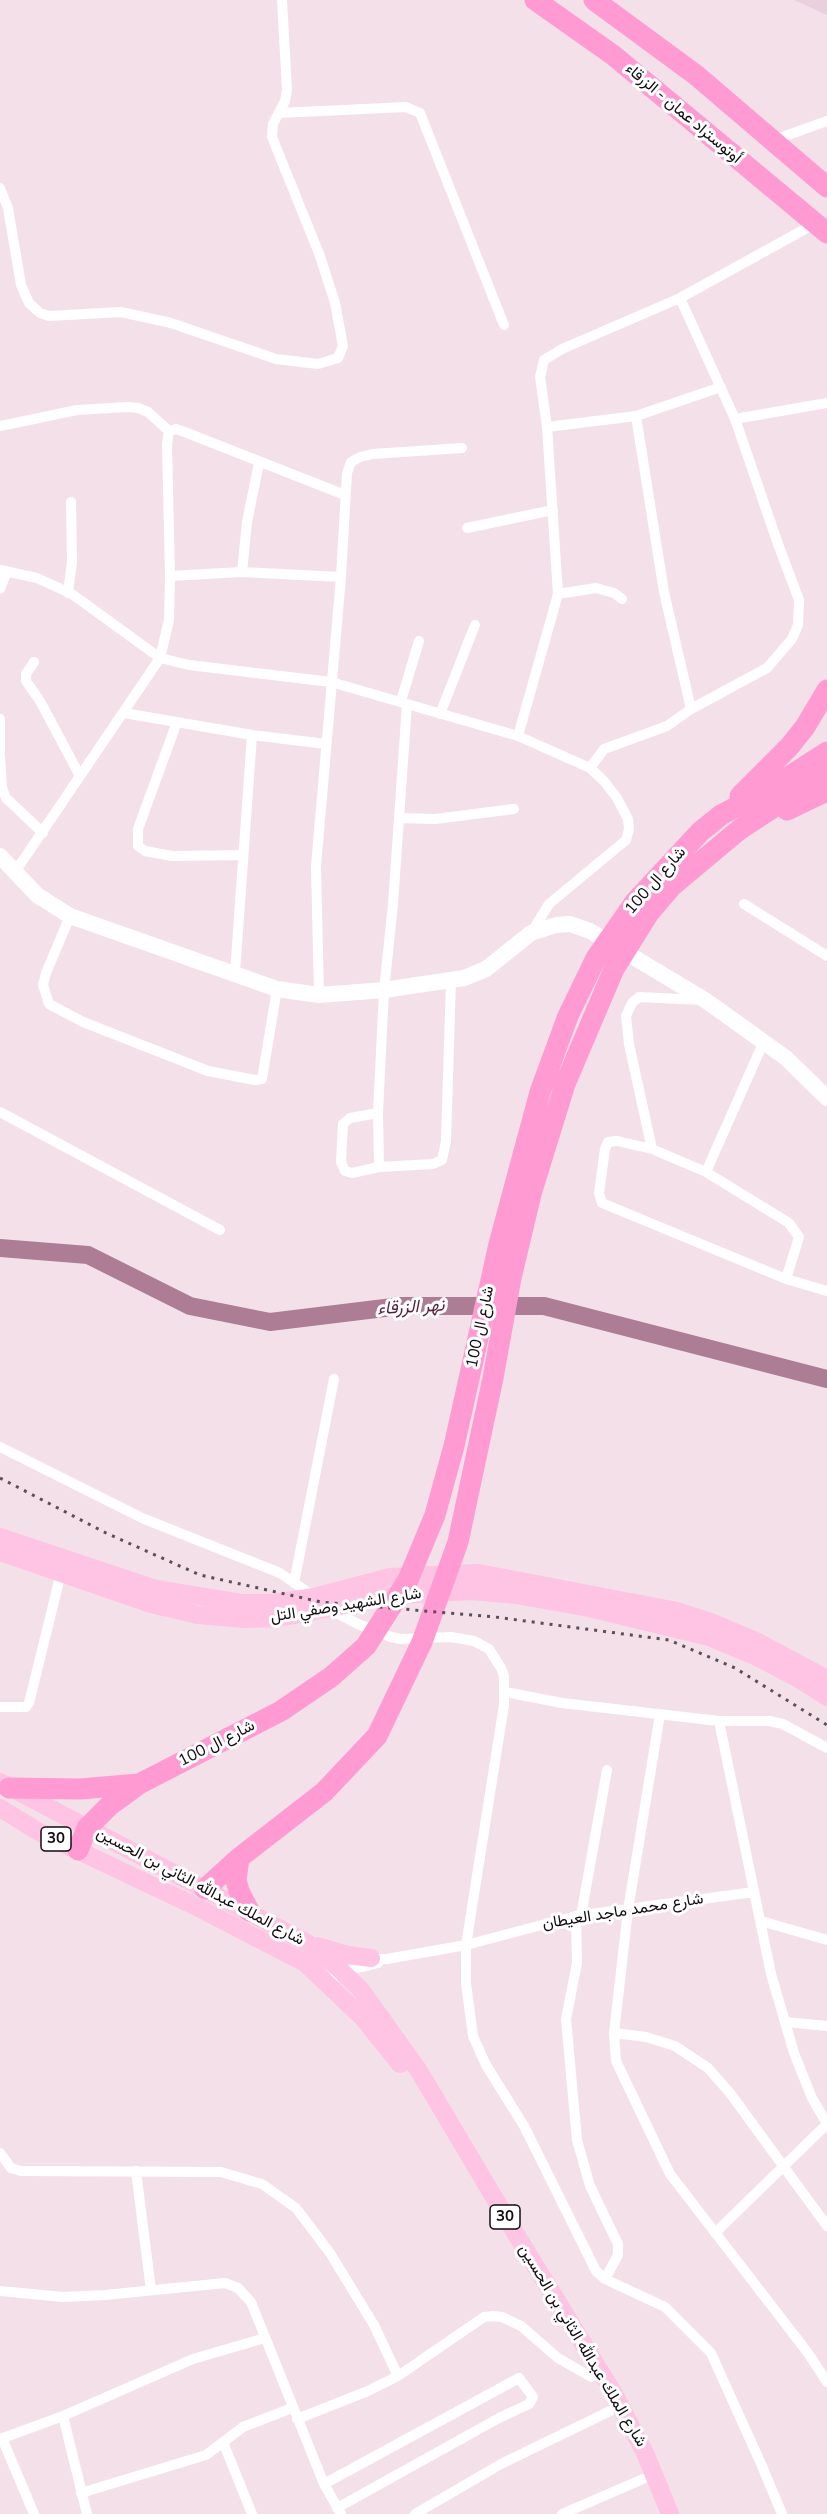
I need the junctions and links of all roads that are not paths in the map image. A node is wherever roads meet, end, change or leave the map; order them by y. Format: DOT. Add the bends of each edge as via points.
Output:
graph roads {
  1 [pos="282,0"];
  2 [pos="535,0"];
  3 [pos="594,0"];
  4 [pos="279,113"];
  5 [pos="827,121"];
  6 [pos="774,140"];
  7 [pos="827,187"];
  8 [pos="0,188"];
  9 [pos="821,228"];
  10 [pos="680,298"];
  11 [pos="504,325"];
  12 [pos="721,387"];
  13 [pos="827,403"];
  14 [pos="636,416"];
  15 [pos="735,419"];
  16 [pos="0,426"];
  17 [pos="547,427"];
  18 [pos="169,431"];
  19 [pos="462,448"];
  20 [pos="259,463"];
  21 [pos="345,495"];
  22 [pos="71,502"];
  23 [pos="553,510"];
  24 [pos="467,528"];
  25 [pos="3,571"];
  26 [pos="242,572"];
  27 [pos="170,576"];
  28 [pos="341,577"];
  29 [pos="0,589"];
  30 [pos="68,593"];
  31 [pos="558,594"];
  32 [pos="622,599"];
  33 [pos="475,625"];
  34 [pos="419,641"];
  35 [pos="160,658"];
  36 [pos="34,662"];
  37 [pos="332,682"];
  38 [pos="827,690"];
  39 [pos="404,702"];
  40 [pos="691,709"];
  41 [pos="124,712"];
  42 [pos="440,714"];
  43 [pos="0,718"];
  44 [pos="177,722"];
  45 [pos="252,735"];
  46 [pos="518,736"];
  47 [pos="326,744"];
  48 [pos="827,752"];
  49 [pos="0,754"];
  50 [pos="590,768"];
  51 [pos="827,772"];
  52 [pos="81,776"];
  53 [pos="827,791"];
  54 [pos="514,809"];
  55 [pos="721,815"];
  56 [pos="399,818"];
  57 [pos="739,830"];
  58 [pos="43,833"];
  59 [pos="243,855"];
  60 [pos="0,856"];
  61 [pos="15,872"];
  62 [pos="744,904"];
  63 [pos="70,916"];
  64 [pos="531,933"];
  65 [pos="827,956"];
  66 [pos="235,973"];
  67 [pos="451,980"];
  68 [pos="277,989"];
  69 [pos="384,990"];
  70 [pos="320,994"];
  71 [pos="705,1000"];
  72 [pos="764,1041"];
  73 [pos="827,1098"];
  74 [pos="0,1112"];
  75 [pos="378,1113"];
  76 [pos="652,1149"];
  77 [pos="379,1167"];
  78 [pos="706,1172"];
  79 [pos="522,1191"];
  80 [pos="220,1230"];
  81 [pos="786,1279"];
  82 [pos="827,1291"];
  83 [pos="334,1379"];
  84 [pos="0,1447"];
  85 [pos="0,1537"];
  86 [pos="0,1552"];
  87 [pos="61,1573"];
  88 [pos="294,1583"];
  89 [pos="314,1597"];
  90 [pos="329,1609"];
  91 [pos="827,1679"];
  92 [pos="505,1692"];
  93 [pos="827,1697"];
  94 [pos="0,1707"];
  95 [pos="660,1714"];
  96 [pos="719,1721"];
  97 [pos="827,1748"];
  98 [pos="606,1770"];
  99 [pos="139,1784"];
  100 [pos="5,1785"];
  101 [pos="0,1808"];
  102 [pos="87,1828"];
  103 [pos="78,1850"];
  104 [pos="238,1858"];
  105 [pos="754,1892"];
  106 [pos="200,1897"];
  107 [pos="628,1910"];
  108 [pos="249,1911"];
  109 [pos="578,1916"];
  110 [pos="761,1921"];
  111 [pos="827,1940"];
  112 [pos="307,1943"];
  113 [pos="466,1945"];
  114 [pos="377,1960"];
  115 [pos="339,1969"];
  116 [pos="323,1980"];
  117 [pos="361,1990"];
  118 [pos="786,2022"];
  119 [pos="827,2026"];
  120 [pos="614,2033"];
  121 [pos="827,2124"];
  122 [pos="0,2153"];
  123 [pos="784,2167"];
  124 [pos="136,2172"];
  125 [pos="827,2226"];
  126 [pos="715,2233"];
  127 [pos="605,2279"];
  128 [pos="151,2290"];
  129 [pos="0,2291"];
  130 [pos="265,2338"];
  131 [pos="398,2376"];
  132 [pos="591,2377"];
  133 [pos="827,2382"];
  134 [pos="610,2411"];
  135 [pos="295,2414"];
  136 [pos="63,2416"];
  137 [pos="1,2439"];
  138 [pos="223,2442"];
  139 [pos="643,2479"];
  140 [pos="324,2484"];
  141 [pos="81,2493"];
  142 [pos="339,2511"];
  143 [pos="34,2514"];
  144 [pos="87,2514"];
  145 [pos="252,2514"];
  146 [pos="415,2514"];
  147 [pos="562,2514"];
  148 [pos="657,2514"];
  149 [pos="670,2514"];
  150 [pos="782,2514"];
  1 -- 4 [label="street" via="288,90"];
  2 -- 9 [label="highway, أوتوستراد عمان - الزرقاء" via="613,55"];
  3 -- 6 [label="highway" via="696,75"];
  4 -- 8 [label="street" via="272,137 320,256 342,330 343,351 330,362 276,359 171,323 121,312 49,316 40,313 29,303 21,285 8,208"];
  4 -- 11 [label="street" via="406,106 420,113"];
  5 -- 6 [label="street"];
  6 -- 7 [label="highway"];
  9 -- 10 [label="street"];
  10 -- 12 [label="street"];
  10 -- 17 [label="street" via="544,360 540,377"];
  12 -- 14 [label="street"];
  12 -- 15 [label="street"];
  13 -- 15 [label="street"];
  14 -- 17 [label="street"];
  14 -- 40 [label="street" via="664,592"];
  15 -- 40 [label="street" via="795,586 798,625 792,639 767,668"];
  16 -- 18 [label="street" via="77,410 127,407 148,412"];
  17 -- 23 [label="street"];
  18 -- 20 [label="street" via="182,431"];
  18 -- 27 [label="street"];
  19 -- 21 [label="street" via="360,457 351,462"];
  20 -- 21 [label="street"];
  20 -- 26 [label="street"];
  21 -- 28 [label="street"];
  22 -- 30 [label="street"];
  23 -- 24 [label="street"];
  23 -- 31 [label="street"];
  25 -- 29 [label="street"];
  25 -- 30 [label="street" via="37,578"];
  26 -- 27 [label="street"];
  26 -- 28 [label="street"];
  27 -- 35 [label="street" via="169,620"];
  28 -- 37 [label="street"];
  30 -- 35 [label="street"];
  31 -- 32 [label="street" via="596,588"];
  31 -- 46 [label="street"];
  33 -- 42 [label="street"];
  34 -- 39 [label="street"];
  35 -- 37 [label="street"];
  35 -- 41 [label="street"];
  36 -- 52 [label="street" via="26,681"];
  37 -- 39 [label="street"];
  37 -- 47 [label="street"];
  38 -- 55 [label="highway" via="789,747"];
  39 -- 42 [label="street"];
  39 -- 56 [label="street"];
  40 -- 50 [label="street" via="667,726 604,749"];
  41 -- 44 [label="street"];
  41 -- 52 [label="street"];
  42 -- 46 [label="street"];
  43 -- 49 [label="street"];
  44 -- 45 [label="street"];
  44 -- 59 [label="street" via="138,829 138,846 172,856"];
  45 -- 47 [label="street"];
  45 -- 59 [label="street"];
  46 -- 50 [label="street"];
  47 -- 70 [label="street" via="316,866"];
  48 -- 55 [label="highway, شارع ال 100"];
  49 -- 58 [label="street" via="6,798"];
  50 -- 64 [label="street" via="622,808 629,829 626,840 555,898"];
  51 -- 57 [label="highway, شارع ال 100"];
  52 -- 58 [label="street"];
  53 -- 57 [label="highway"];
  54 -- 56 [label="street" via="435,819"];
  55 -- 79 [label="highway, شارع ال 100" via="680,852 635,902 596,958 568,1016 540,1092"];
  56 -- 69 [label="street"];
  57 -- 79 [label="highway, شارع ال 100" via="672,886 649,913 614,969"];
  58 -- 61 [label="street"];
  59 -- 66 [label="street"];
  60 -- 61 [label="street"];
  61 -- 63 [label="street" via="37,896"];
  62 -- 65 [label="street"];
  63 -- 66 [label="street"];
  63 -- 68 [label="street" via="43,985 49,1004 208,1071 262,1078"];
  64 -- 67 [label="street" via="486,969"];
  64 -- 71 [label="street" via="570,924 590,931"];
  66 -- 68 [label="street"];
  67 -- 69 [label="street"];
  67 -- 77 [label="street" via="446,1141 442,1160 434,1164"];
  68 -- 70 [label="street"];
  69 -- 70 [label="street"];
  69 -- 75 [label="street"];
  71 -- 72 [label="street"];
  71 -- 76 [label="street" via="639,997 626,1016"];
  72 -- 73 [label="street"];
  72 -- 78 [label="street"];
  74 -- 80 [label="street"];
  75 -- 77 [label="street"];
  75 -- 77 [label="street" via="351,1118 344,1124 341,1162 348,1173"];
  76 -- 78 [label="street"];
  76 -- 81 [label="street" via="608,1142 598,1193 602,1203"];
  78 -- 81 [label="street" via="789,1223 797,1232 798,1241"];
  79 -- 99 [label="highway, شارع ال 100" via="499,1244 435,1515 408,1580 366,1646 281,1712"];
  79 -- 104 [label="highway, شارع ال 100" via="493,1378 458,1542 422,1642 377,1736 324,1792"];
  81 -- 82 [label="street"];
  83 -- 88 [label="street"];
  84 -- 88 [label="street" via="142,1518 280,1573"];
  85 -- 89 [label="main road, شارع الشهيد وصفي التل" via="156,1589 241,1604"];
  86 -- 87 [label="main road, شارع الشهيد وصفي التل"];
  87 -- 90 [label="main road, شارع الشهيد وصفي التل" via="151,1604 198,1615 278,1618"];
  87 -- 94 [label="street" via="29,1703 26,1707"];
  88 -- 89 [label="street"];
  89 -- 90 [label="street"];
  89 -- 91 [label="main road, شارع الشهيد وصفي التل" via="390,1577 479,1573 677,1611 756,1641"];
  90 -- 92 [label="street" via="401,1639 451,1637 474,1641 494,1654 503,1672"];
  90 -- 93 [label="main road, شارع الشهيد وصفي التل" via="397,1595 472,1591 516,1595 709,1637 777,1667"];
  92 -- 95 [label="street"];
  92 -- 113 [label="street"];
  95 -- 96 [label="street"];
  95 -- 107 [label="street"];
  96 -- 97 [label="street" via="783,1724"];
  96 -- 105 [label="street"];
  98 -- 109 [label="street"];
  99 -- 100 [label="highway" via="80,1789"];
  99 -- 102 [label="highway, شارع ال 100"];
  100 -- 102 [label="main road, شارع الملك عبدالله الثاني بن الحسين / 30"];
  101 -- 103 [label="main road, شارع الملك عبدالله الثاني بن الحسين / 30"];
  102 -- 103 [label="highway, شارع ال 100"];
  102 -- 106 [label="main road, شارع الملك عبدالله الثاني بن الحسين / 30"];
  103 -- 106 [label="main road, شارع الملك عبدالله الثاني بن الحسين / 30"];
  104 -- 106 [label="highway, شارع ال 100"];
  104 -- 108 [label="highway" via="239,1891"];
  105 -- 107 [label="street, شارع محمد ماجد العيطان"];
  105 -- 110 [label="street"];
  106 -- 108 [label="main road, شارع الملك عبدالله الثاني بن الحسين / 30"];
  106 -- 116 [label="main road, شارع الملك عبدالله الثاني بن الحسين / 30" via="302,1961"];
  107 -- 109 [label="street, شارع محمد ماجد العيطان"];
  107 -- 120 [label="street"];
  108 -- 112 [label="main road, شارع الملك عبدالله الثاني بن الحسين / 30"];
  109 -- 113 [label="street, شارع محمد ماجد العيطان"];
  109 -- 127 [label="street" via="577,1962 566,2019 577,2140 590,2186 618,2244 618,2255"];
  110 -- 111 [label="street"];
  110 -- 118 [label="street" via="771,1974"];
  112 -- 114 [label="main road"];
  112 -- 115 [label="main road, شارع الملك عبدالله الثاني بن الحسين / 30"];
  113 -- 114 [label="street, شارع محمد ماجد العيطان"];
  113 -- 127 [label="street" via="467,2001 479,2051 524,2126 586,2254"];
  114 -- 115 [label="street, شارع محمد ماجد العيطان"];
  114 -- 117 [label="main road" via="365,1972"];
  115 -- 116 [label="street, شارع محمد ماجد العيطان"];
  115 -- 117 [label="main road, شارع الملك عبدالله الثاني بن الحسين / 30"];
  116 -- 132 [label="main road, شارع الملك عبدالله الثاني بن الحسين / 30" via="363,2018 411,2079"];
  117 -- 149 [label="main road, شارع الملك عبدالله الثاني بن الحسين / 30" via="419,2071 614,2394 645,2453"];
  118 -- 119 [label="street"];
  118 -- 121 [label="street" via="794,2054"];
  120 -- 123 [label="street" via="675,2046 708,2068"];
  120 -- 126 [label="street" via="616,2061 670,2174"];
  121 -- 123 [label="street"];
  122 -- 124 [label="street" via="11,2168 21,2171"];
  123 -- 125 [label="street"];
  123 -- 126 [label="street"];
  124 -- 128 [label="street"];
  124 -- 131 [label="street" via="221,2172 280,2194 296,2208 346,2276"];
  126 -- 133 [label="street"];
  127 -- 150 [label="street" via="665,2307 711,2353"];
  128 -- 129 [label="street" via="63,2297"];
  128 -- 130 [label="street" via="232,2285 251,2302"];
  130 -- 135 [label="street"];
  130 -- 136 [label="street" via="193,2359"];
  131 -- 132 [label="street" via="484,2317 493,2316 521,2326 558,2358"];
  131 -- 135 [label="street" via="368,2391"];
  132 -- 134 [label="main road, شارع الملك عبدالله الثاني بن الحسين / 30"];
  134 -- 139 [label="main road, شارع الملك عبدالله الثاني بن الحسين / 30"];
  134 -- 146 [label="street" via="501,2464"];
  135 -- 138 [label="street" via="243,2427"];
  135 -- 140 [label="street"];
  136 -- 137 [label="street"];
  136 -- 141 [label="street"];
  137 -- 143 [label="street"];
  138 -- 141 [label="street" via="206,2455"];
  138 -- 145 [label="street"];
  139 -- 147 [label="street"];
  139 -- 148 [label="main road, شارع الملك عبدالله الثاني بن الحسين / 30"];
  140 -- 142 [label="street"];
  140 -- 142 [label="street" via="518,2378 533,2397 529,2404"];
  141 -- 144 [label="street"];
}
